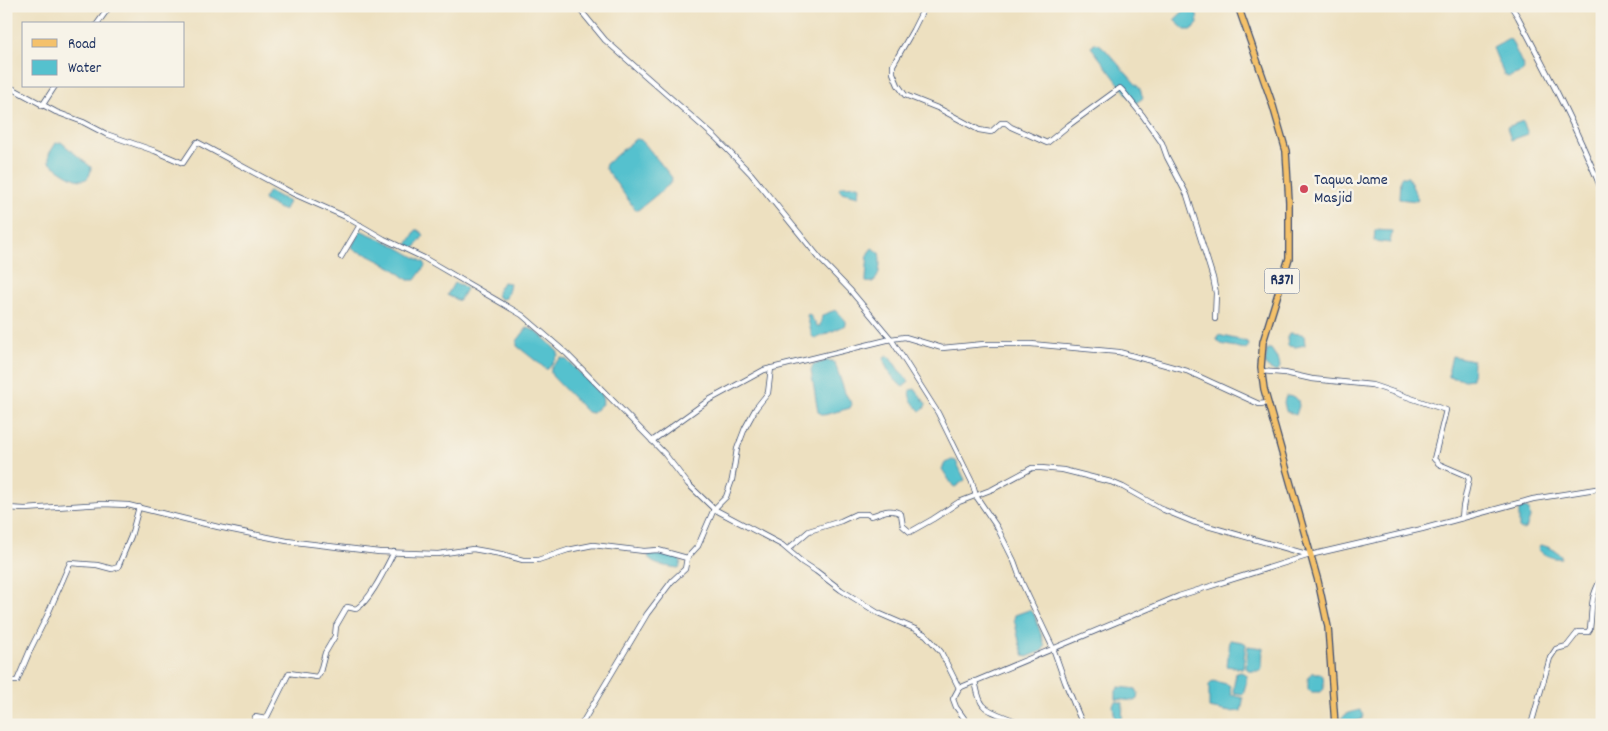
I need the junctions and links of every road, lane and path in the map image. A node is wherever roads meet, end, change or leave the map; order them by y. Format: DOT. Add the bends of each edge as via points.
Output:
graph roads {
  1 [pos="110,6"];
  2 [pos="577,6"];
  3 [pos="925,6"];
  4 [pos="1238,6"];
  5 [pos="1511,6"];
  6 [pos="1598,6"];
  7 [pos="1602,9"];
  8 [pos="98,22"];
  9 [pos="6,85"];
  10 [pos="54,88"];
  11 [pos="42,106"];
  12 [pos="1602,191"];
  13 [pos="360,225"];
  14 [pos="341,257"];
  15 [pos="1215,319"];
  16 [pos="891,339"];
  17 [pos="771,368"];
  18 [pos="1261,371"];
  19 [pos="1268,403"];
  20 [pos="652,441"];
  21 [pos="1602,488"];
  22 [pos="976,496"];
  23 [pos="139,507"];
  24 [pos="6,508"];
  25 [pos="714,510"];
  26 [pos="1462,518"];
  27 [pos="788,549"];
  28 [pos="394,552"];
  29 [pos="1310,555"];
  30 [pos="687,558"];
  31 [pos="1602,577"];
  32 [pos="1053,648"];
  33 [pos="975,681"];
  34 [pos="6,688"];
  35 [pos="958,688"];
  36 [pos="252,725"];
  37 [pos="581,725"];
  38 [pos="969,725"];
  39 [pos="1023,725"];
  40 [pos="1084,725"];
  41 [pos="1335,725"];
  42 [pos="1531,725"];
  1 -- 8 [label="street"];
  2 -- 16 [label="street" via="605,40 716,138 751,174"];
  3 -- 15 [label="street" via="893,65 893,74 904,95 979,130 989,132 1006,123 1048,143 1120,88 1122,90 1162,143 1188,195 1213,278"];
  4 -- 18 [label="main road, R371" via="1286,151 1289,258 1262,346"];
  5 -- 12 [label="street" via="1562,100"];
  6 -- 7 [label="street"];
  9 -- 11 [label="street"];
  10 -- 11 [label="street"];
  11 -- 13 [label="street" via="183,163 197,142"];
  13 -- 14 [label="street"];
  13 -- 20 [label="street" via="522,315 566,353"];
  16 -- 17 [label="street"];
  16 -- 19 [label="street" via="905,338 942,348 1031,344 1119,352 1187,371 1259,404"];
  16 -- 22 [label="street" via="938,413"];
  17 -- 20 [label="street" via="708,400"];
  17 -- 25 [label="street" via="768,393 750,419 738,449 726,498"];
  18 -- 19 [label="main road, R371"];
  18 -- 26 [label="street" via="1372,385 1446,410 1434,459 1469,479"];
  19 -- 29 [label="main road, R371"];
  20 -- 25 [label="street"];
  21 -- 26 [label="street" via="1534,499"];
  22 -- 27 [label="street" via="959,502 910,532 896,510 871,516 856,514 809,531"];
  22 -- 29 [label="street" via="1032,468 1063,470 1111,482 1193,522"];
  22 -- 32 [label="street" via="1001,535"];
  23 -- 24 [label="street" via="103,504"];
  23 -- 28 [label="street" via="287,541"];
  23 -- 34 [label="street" via="118,567 112,569 70,562 18,679 9,681"];
  25 -- 27 [label="street"];
  25 -- 30 [label="street" via="698,546"];
  26 -- 29 [label="street"];
  27 -- 35 [label="street" via="841,590 878,613 926,635 941,652"];
  28 -- 30 [label="street" via="438,554 473,549 523,560 538,560 593,545 658,550"];
  28 -- 36 [label="street" via="362,606 356,609 347,607 336,626 335,636 317,677 289,673 266,719 255,717"];
  29 -- 32 [label="street" via="1179,596"];
  29 -- 41 [label="main road, R371" via="1328,627"];
  30 -- 37 [label="street" via="685,569 647,614"];
  31 -- 42 [label="street" via="1591,602 1590,630 1578,632 1567,646 1556,649 1550,658"];
  32 -- 33 [label="street"];
  32 -- 40 [label="street"];
  33 -- 35 [label="street"];
  33 -- 39 [label="street" via="979,698 988,710"];
  35 -- 38 [label="street" via="953,699"];
}
